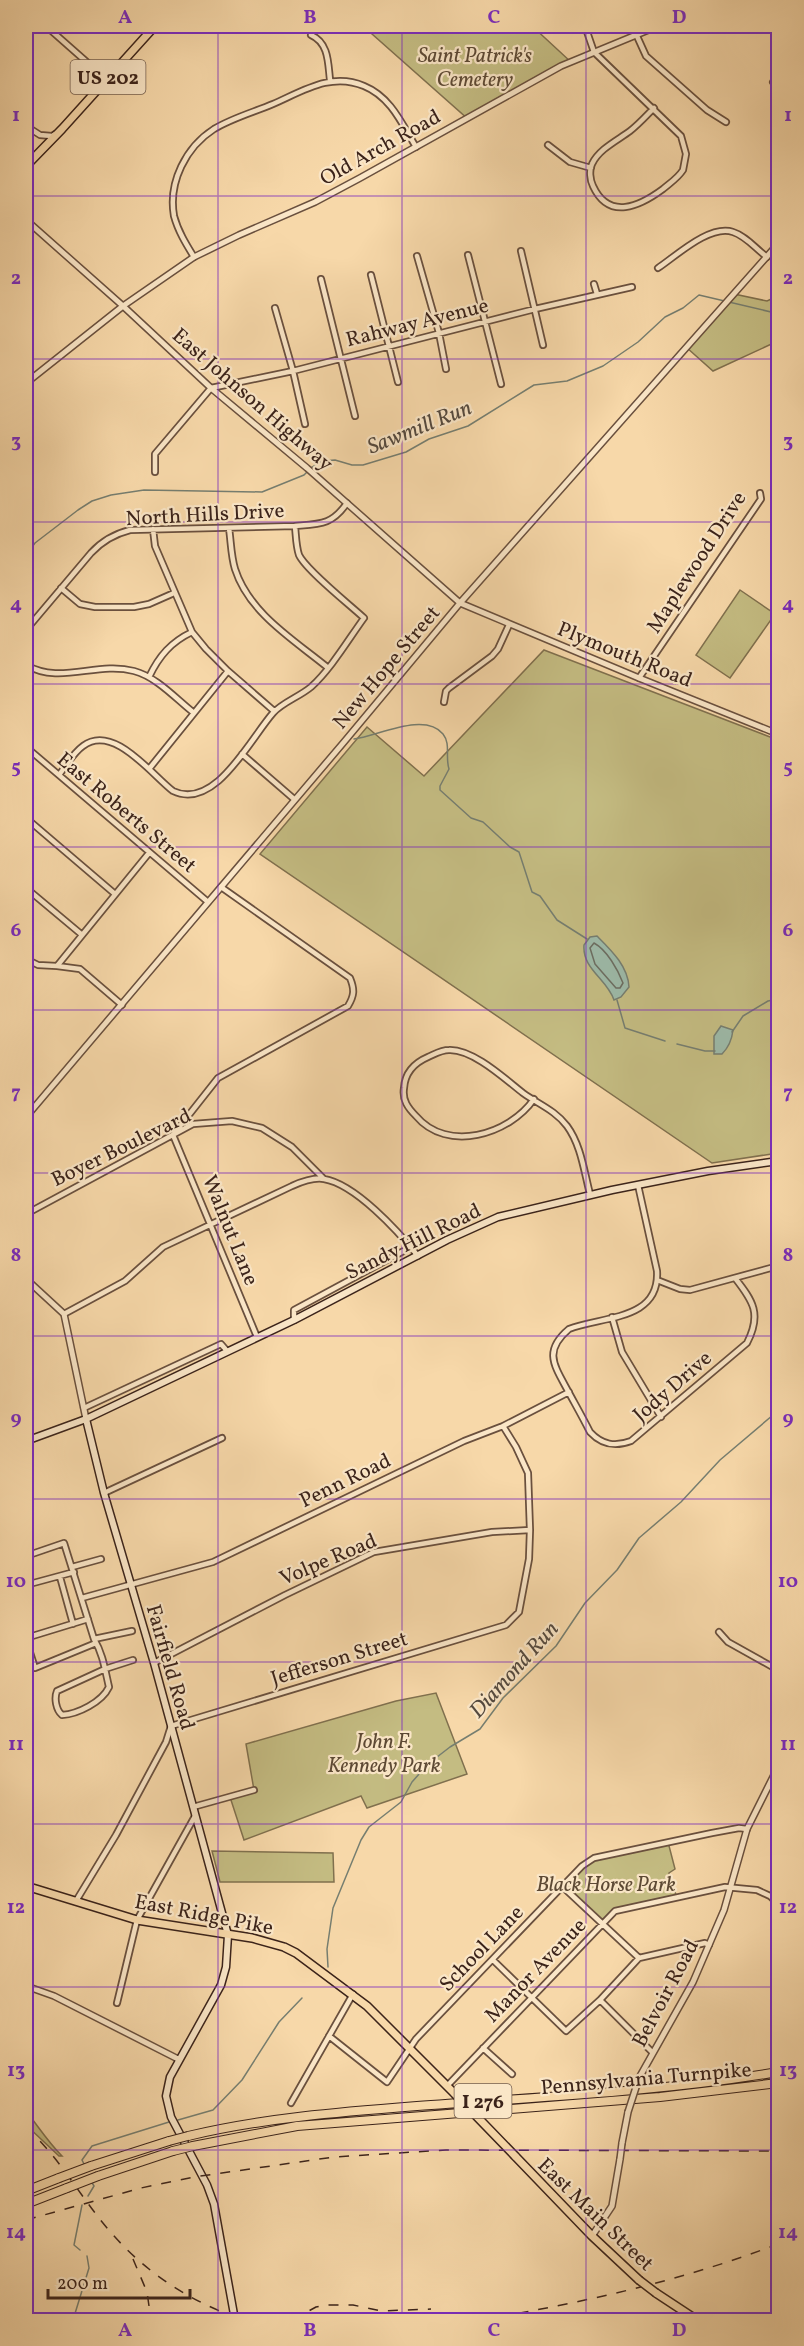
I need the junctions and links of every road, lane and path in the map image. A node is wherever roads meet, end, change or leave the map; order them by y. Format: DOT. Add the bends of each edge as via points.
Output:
graph roads {
  1 [pos="46,26"];
  2 [pos="155,26"];
  3 [pos="585,26"];
  4 [pos="658,26"];
  5 [pos="636,34"];
  6 [pos="310,35"];
  7 [pos="594,52"];
  8 [pos="778,74"];
  9 [pos="106,79"];
  10 [pos="330,80"];
  11 [pos="773,82"];
  12 [pos="654,108"];
  13 [pos="726,122"];
  14 [pos="26,127"];
  15 [pos="62,129"];
  16 [pos="548,145"];
  17 [pos="416,147"];
  18 [pos="26,166"];
  19 [pos="591,168"];
  20 [pos="26,220"];
  21 [pos="778,244"];
  22 [pos="521,252"];
  23 [pos="468,255"];
  24 [pos="417,256"];
  25 [pos="194,257"];
  26 [pos="767,257"];
  27 [pos="658,268"];
  28 [pos="371,275"];
  29 [pos="321,279"];
  30 [pos="594,284"];
  31 [pos="632,287"];
  32 [pos="597,294"];
  33 [pos="123,306"];
  34 [pos="275,308"];
  35 [pos="535,309"];
  36 [pos="485,321"];
  37 [pos="439,333"];
  38 [pos="543,345"];
  39 [pos="390,346"];
  40 [pos="340,358"];
  41 [pos="446,369"];
  42 [pos="293,371"];
  43 [pos="398,382"];
  44 [pos="26,383"];
  45 [pos="501,384"];
  46 [pos="211,388"];
  47 [pos="355,416"];
  48 [pos="305,424"];
  49 [pos="155,472"];
  50 [pos="760,493"];
  51 [pos="347,503"];
  52 [pos="295,526"];
  53 [pos="229,528"];
  54 [pos="153,529"];
  55 [pos="62,588"];
  56 [pos="174,593"];
  57 [pos="460,603"];
  58 [pos="509,624"];
  59 [pos="26,630"];
  60 [pos="192,632"];
  61 [pos="26,665"];
  62 [pos="327,667"];
  63 [pos="228,671"];
  64 [pos="149,677"];
  65 [pos="639,678"];
  66 [pos="444,702"];
  67 [pos="274,711"];
  68 [pos="194,713"];
  69 [pos="778,734"];
  70 [pos="26,747"];
  71 [pos="242,754"];
  72 [pos="149,769"];
  73 [pos="59,776"];
  74 [pos="294,799"];
  75 [pos="26,818"];
  76 [pos="149,853"];
  77 [pos="221,887"];
  78 [pos="26,888"];
  79 [pos="115,894"];
  80 [pos="208,902"];
  81 [pos="81,934"];
  82 [pos="26,959"];
  83 [pos="57,966"];
  84 [pos="122,1005"];
  85 [pos="534,1099"];
  86 [pos="26,1117"];
  87 [pos="173,1135"];
  88 [pos="778,1161"];
  89 [pos="322,1178"];
  90 [pos="638,1185"];
  91 [pos="590,1194"];
  92 [pos="26,1214"];
  93 [pos="211,1225"];
  94 [pos="411,1247"];
  95 [pos="418,1256"];
  96 [pos="778,1266"];
  97 [pos="735,1278"];
  98 [pos="26,1279"];
  99 [pos="657,1280"];
  100 [pos="64,1314"];
  101 [pos="612,1317"];
  102 [pos="294,1320"];
  103 [pos="257,1337"];
  104 [pos="227,1351"];
  105 [pos="568,1392"];
  106 [pos="84,1408"];
  107 [pos="661,1417"];
  108 [pos="86,1419"];
  109 [pos="503,1426"];
  110 [pos="222,1438"];
  111 [pos="26,1441"];
  112 [pos="104,1493"];
  113 [pos="530,1530"];
  114 [pos="26,1556"];
  115 [pos="101,1559"];
  116 [pos="73,1570"];
  117 [pos="60,1576"];
  118 [pos="130,1584"];
  119 [pos="26,1585"];
  120 [pos="82,1598"];
  121 [pos="88,1619"];
  122 [pos="73,1624"];
  123 [pos="132,1631"];
  124 [pos="719,1632"];
  125 [pos="26,1639"];
  126 [pos="95,1641"];
  127 [pos="134,1660"];
  128 [pos="154,1664"];
  129 [pos="105,1669"];
  130 [pos="778,1670"];
  131 [pos="171,1726"];
  132 [pos="778,1767"];
  133 [pos="254,1790"];
  134 [pos="193,1807"];
  135 [pos="196,1815"];
  136 [pos="747,1829"];
  137 [pos="26,1886"];
  138 [pos="562,1886"];
  139 [pos="731,1887"];
  140 [pos="76,1901"];
  141 [pos="778,1904"];
  142 [pos="137,1920"];
  143 [pos="602,1924"];
  144 [pos="228,1935"];
  145 [pos="709,1944"];
  146 [pos="639,1958"];
  147 [pos="493,1960"];
  148 [pos="26,1986"];
  149 [pos="353,1994"];
  150 [pos="532,1998"];
  151 [pos="600,2000"];
  152 [pos="117,2002"];
  153 [pos="329,2036"];
  154 [pos="410,2047"];
  155 [pos="483,2048"];
  156 [pos="652,2052"];
  157 [pos="178,2059"];
  158 [pos="778,2072"];
  159 [pos="512,2074"];
  160 [pos="778,2083"];
  161 [pos="447,2086"];
  162 [pos="291,2103"];
  163 [pos="515,2156"];
  164 [pos="26,2191"];
  165 [pos="26,2204"];
  166 [pos="592,2236"];
  167 [pos="235,2320"];
  168 [pos="697,2320"];
  1 -- 9 [label="street"];
  2 -- 9 [label="main road, US 202"];
  3 -- 7 [label="street"];
  4 -- 5 [label="street, Old Arch Road"];
  5 -- 7 [label="street, Old Arch Road"];
  5 -- 13 [label="street" via="646,56"];
  6 -- 10 [label="street" via="325,47"];
  7 -- 12 [label="street"];
  7 -- 17 [label="street, Old Arch Road" via="544,75"];
  8 -- 11 [label="street"];
  9 -- 15 [label="main road, US 202"];
  10 -- 17 [label="street" via="356,83 380,95"];
  10 -- 25 [label="street" via="217,128 193,147 181,167 173,197 178,227"];
  12 -- 19 [label="street" via="600,153"];
  12 -- 19 [label="street" via="685,144 685,165 680,175 644,201 623,208 599,196 591,181"];
  14 -- 15 [label="street" via="45,136"];
  15 -- 18 [label="main road, US 202"];
  16 -- 19 [label="street" via="570,162"];
  17 -- 25 [label="street, Old Arch Road" via="315,202"];
  20 -- 33 [label="street, East Johnson Highway"];
  21 -- 26 [label="street, New Hope Street"];
  22 -- 35 [label="street"];
  23 -- 36 [label="street"];
  24 -- 37 [label="street"];
  25 -- 33 [label="street, Old Arch Road"];
  26 -- 27 [label="street" via="740,235 722,230 709,233"];
  26 -- 57 [label="street, New Hope Street"];
  28 -- 39 [label="street"];
  29 -- 40 [label="street"];
  30 -- 32 [label="street"];
  31 -- 32 [label="street, Rahway Avenue"];
  32 -- 35 [label="street, Rahway Avenue"];
  33 -- 44 [label="street, Old Arch Road"];
  33 -- 46 [label="street, East Johnson Highway"];
  34 -- 42 [label="street"];
  35 -- 36 [label="street, Rahway Avenue"];
  35 -- 38 [label="street"];
  36 -- 37 [label="street, Rahway Avenue"];
  36 -- 45 [label="street"];
  37 -- 39 [label="street, Rahway Avenue"];
  37 -- 41 [label="street"];
  39 -- 40 [label="street, Rahway Avenue"];
  39 -- 43 [label="street"];
  40 -- 42 [label="street, Rahway Avenue"];
  40 -- 47 [label="street"];
  42 -- 46 [label="street, Rahway Avenue"];
  42 -- 48 [label="street"];
  46 -- 49 [label="street" via="154,454"];
  46 -- 51 [label="street, East Johnson Highway"];
  50 -- 65 [label="street, Maplewood Drive" via="762,499"];
  51 -- 52 [label="street, North Hills Drive" via="331,521"];
  51 -- 57 [label="street, East Johnson Highway"];
  52 -- 53 [label="street, North Hills Drive"];
  52 -- 62 [label="street" via="300,557 364,618"];
  53 -- 54 [label="street, North Hills Drive"];
  53 -- 62 [label="street" via="236,571 253,602"];
  54 -- 55 [label="street, North Hills Drive" via="130,530 101,542"];
  54 -- 56 [label="street" via="155,546"];
  55 -- 56 [label="street" via="80,604 95,607 134,607"];
  55 -- 59 [label="street, North Hills Drive"];
  56 -- 60 [label="street"];
  57 -- 58 [label="street, Plymouth Road"];
  57 -- 74 [label="street, New Hope Street"];
  58 -- 65 [label="street, Plymouth Road"];
  58 -- 66 [label="street" via="498,649 449,687"];
  60 -- 63 [label="street"];
  60 -- 64 [label="street" via="170,646"];
  61 -- 64 [label="street" via="49,674 106,667"];
  62 -- 67 [label="street" via="311,687"];
  63 -- 67 [label="street"];
  63 -- 68 [label="street"];
  64 -- 68 [label="street"];
  65 -- 69 [label="street, Plymouth Road"];
  67 -- 71 [label="street"];
  68 -- 72 [label="street"];
  70 -- 73 [label="street, East Roberts Street"];
  71 -- 72 [label="street" via="214,785 195,795 173,791"];
  71 -- 74 [label="street"];
  72 -- 73 [label="street" via="120,746 103,739 80,748"];
  73 -- 76 [label="street, East Roberts Street"];
  74 -- 77 [label="street, New Hope Street"];
  75 -- 79 [label="street"];
  76 -- 79 [label="street"];
  76 -- 80 [label="street, East Roberts Street"];
  77 -- 80 [label="street, New Hope Street"];
  77 -- 87 [label="street" via="350,978 354,996 348,1006 218,1078"];
  78 -- 81 [label="street"];
  79 -- 81 [label="street"];
  80 -- 84 [label="street, New Hope Street"];
  81 -- 83 [label="street"];
  82 -- 83 [label="street" via="38,965"];
  83 -- 84 [label="street" via="80,969"];
  84 -- 86 [label="street, New Hope Street"];
  85 -- 85 [label="street" via="482,1062 450,1050 440,1051 414,1066 404,1088 405,1101 421,1122 447,1137 474,1135 505,1125 522,1114"];
  85 -- 91 [label="street" via="556,1114 572,1134"];
  87 -- 89 [label="street, Boyer Boulevard" via="193,1124 216,1122 232,1121 262,1128 292,1147"];
  87 -- 92 [label="street, Boyer Boulevard"];
  87 -- 93 [label="street, Walnut Lane"];
  88 -- 90 [label="main road, Sandy Hill Road"];
  89 -- 93 [label="street" via="301,1182"];
  89 -- 94 [label="street" via="360,1196"];
  90 -- 91 [label="main road, Sandy Hill Road"];
  90 -- 99 [label="street"];
  91 -- 95 [label="main road, Sandy Hill Road" via="498,1217"];
  93 -- 100 [label="street" via="163,1247 125,1281"];
  93 -- 103 [label="street, Walnut Lane"];
  94 -- 95 [label="street"];
  94 -- 102 [label="street" via="294,1310"];
  95 -- 102 [label="main road, Sandy Hill Road"];
  96 -- 97 [label="street"];
  97 -- 99 [label="street" via="690,1290"];
  97 -- 107 [label="street, Jody Drive" via="753,1303 755,1320 751,1336"];
  98 -- 100 [label="street"];
  99 -- 101 [label="street" via="642,1308"];
  100 -- 106 [label="street, Fairfield Road"];
  101 -- 105 [label="street" via="569,1329 557,1342 553,1362"];
  101 -- 107 [label="street" via="622,1352"];
  102 -- 103 [label="main road, Sandy Hill Road"];
  103 -- 104 [label="main road, Sandy Hill Road"];
  104 -- 106 [label="street" via="221,1344"];
  104 -- 108 [label="main road, Sandy Hill Road"];
  105 -- 107 [label="street, Jody Drive" via="590,1432 603,1443 620,1445 631,1441"];
  105 -- 109 [label="street, Penn Road"];
  106 -- 108 [label="street, Fairfield Road"];
  108 -- 111 [label="main road, Sandy Hill Road"];
  108 -- 112 [label="main road, Fairfield Road"];
  109 -- 113 [label="street, Jefferson Street" via="528,1473"];
  109 -- 118 [label="street, Penn Road" via="213,1562"];
  110 -- 112 [label="street"];
  112 -- 118 [label="main road, Fairfield Road"];
  113 -- 128 [label="street, Volpe Road" via="492,1532 374,1552"];
  113 -- 131 [label="street, Jefferson Street" via="522,1601 519,1612 506,1625"];
  114 -- 116 [label="street" via="64,1543"];
  115 -- 116 [label="street"];
  116 -- 117 [label="street"];
  116 -- 120 [label="street"];
  117 -- 119 [label="street"];
  117 -- 122 [label="street"];
  118 -- 120 [label="street, Penn Road"];
  118 -- 128 [label="main road, Fairfield Road"];
  120 -- 121 [label="street"];
  121 -- 122 [label="street"];
  121 -- 126 [label="street"];
  122 -- 125 [label="street"];
  123 -- 126 [label="street"];
  124 -- 130 [label="street" via="728,1642"];
  125 -- 126 [label="street" via="35,1668"];
  126 -- 129 [label="street" via="101,1648"];
  127 -- 129 [label="street"];
  128 -- 131 [label="main road, Fairfield Road"];
  129 -- 129 [label="street" via="109,1687 106,1694 68,1715 58,1712 57,1691"];
  131 -- 134 [label="main road, Fairfield Road"];
  131 -- 140 [label="street" via="121,1825"];
  132 -- 136 [label="street, Belvoir Road"];
  133 -- 134 [label="street"];
  134 -- 135 [label="main road, Fairfield Road"];
  135 -- 142 [label="street"];
  135 -- 144 [label="main road, Fairfield Road"];
  136 -- 138 [label="street, School Lane" via="594,1858"];
  136 -- 139 [label="street, Belvoir Road"];
  137 -- 140 [label="main road, East Ridge Pike"];
  138 -- 143 [label="street"];
  138 -- 147 [label="street, School Lane"];
  139 -- 141 [label="street" via="757,1890"];
  139 -- 143 [label="street, Manor Avenue" via="615,1911"];
  139 -- 145 [label="street, Belvoir Road"];
  140 -- 142 [label="main road, East Ridge Pike"];
  142 -- 144 [label="main road, East Ridge Pike"];
  142 -- 152 [label="street"];
  143 -- 146 [label="street"];
  143 -- 150 [label="street, Manor Avenue"];
  144 -- 149 [label="main road, East Ridge Pike" via="284,1947"];
  144 -- 157 [label="main road, Fairfield Road" via="221,1984"];
  145 -- 146 [label="street"];
  145 -- 156 [label="street, Belvoir Road" via="686,1997"];
  146 -- 151 [label="street"];
  147 -- 150 [label="street"];
  147 -- 154 [label="street, School Lane"];
  148 -- 157 [label="street" via="54,1996"];
  149 -- 153 [label="street"];
  149 -- 154 [label="main road, East Ridge Pike"];
  150 -- 151 [label="street" via="566,2031"];
  150 -- 155 [label="street, Manor Avenue"];
  151 -- 156 [label="street"];
  153 -- 154 [label="street, School Lane" via="387,2082"];
  153 -- 162 [label="street"];
  154 -- 161 [label="main road, East Ridge Pike"];
  155 -- 159 [label="street"];
  155 -- 161 [label="street, Manor Avenue"];
  156 -- 166 [label="street, Belvoir Road, bridge" via="627,2112 612,2206"];
  157 -- 167 [label="main road, Fairfield Road" via="167,2084 167,2103 214,2204"];
  158 -- 164 [label="highway, Pennsylvania Turnpike / I 276, bridge" via="657,2088 309,2115 238,2125 169,2141"];
  160 -- 165 [label="highway, Pennsylvania Turnpike / I 276, bridge" via="660,2097 297,2126 173,2151"];
  161 -- 163 [label="main road, East Ridge Pike, bridge"];
  163 -- 166 [label="main road, East Main Street"];
  166 -- 168 [label="main road, East Main Street, bridge" via="639,2280"];
}
